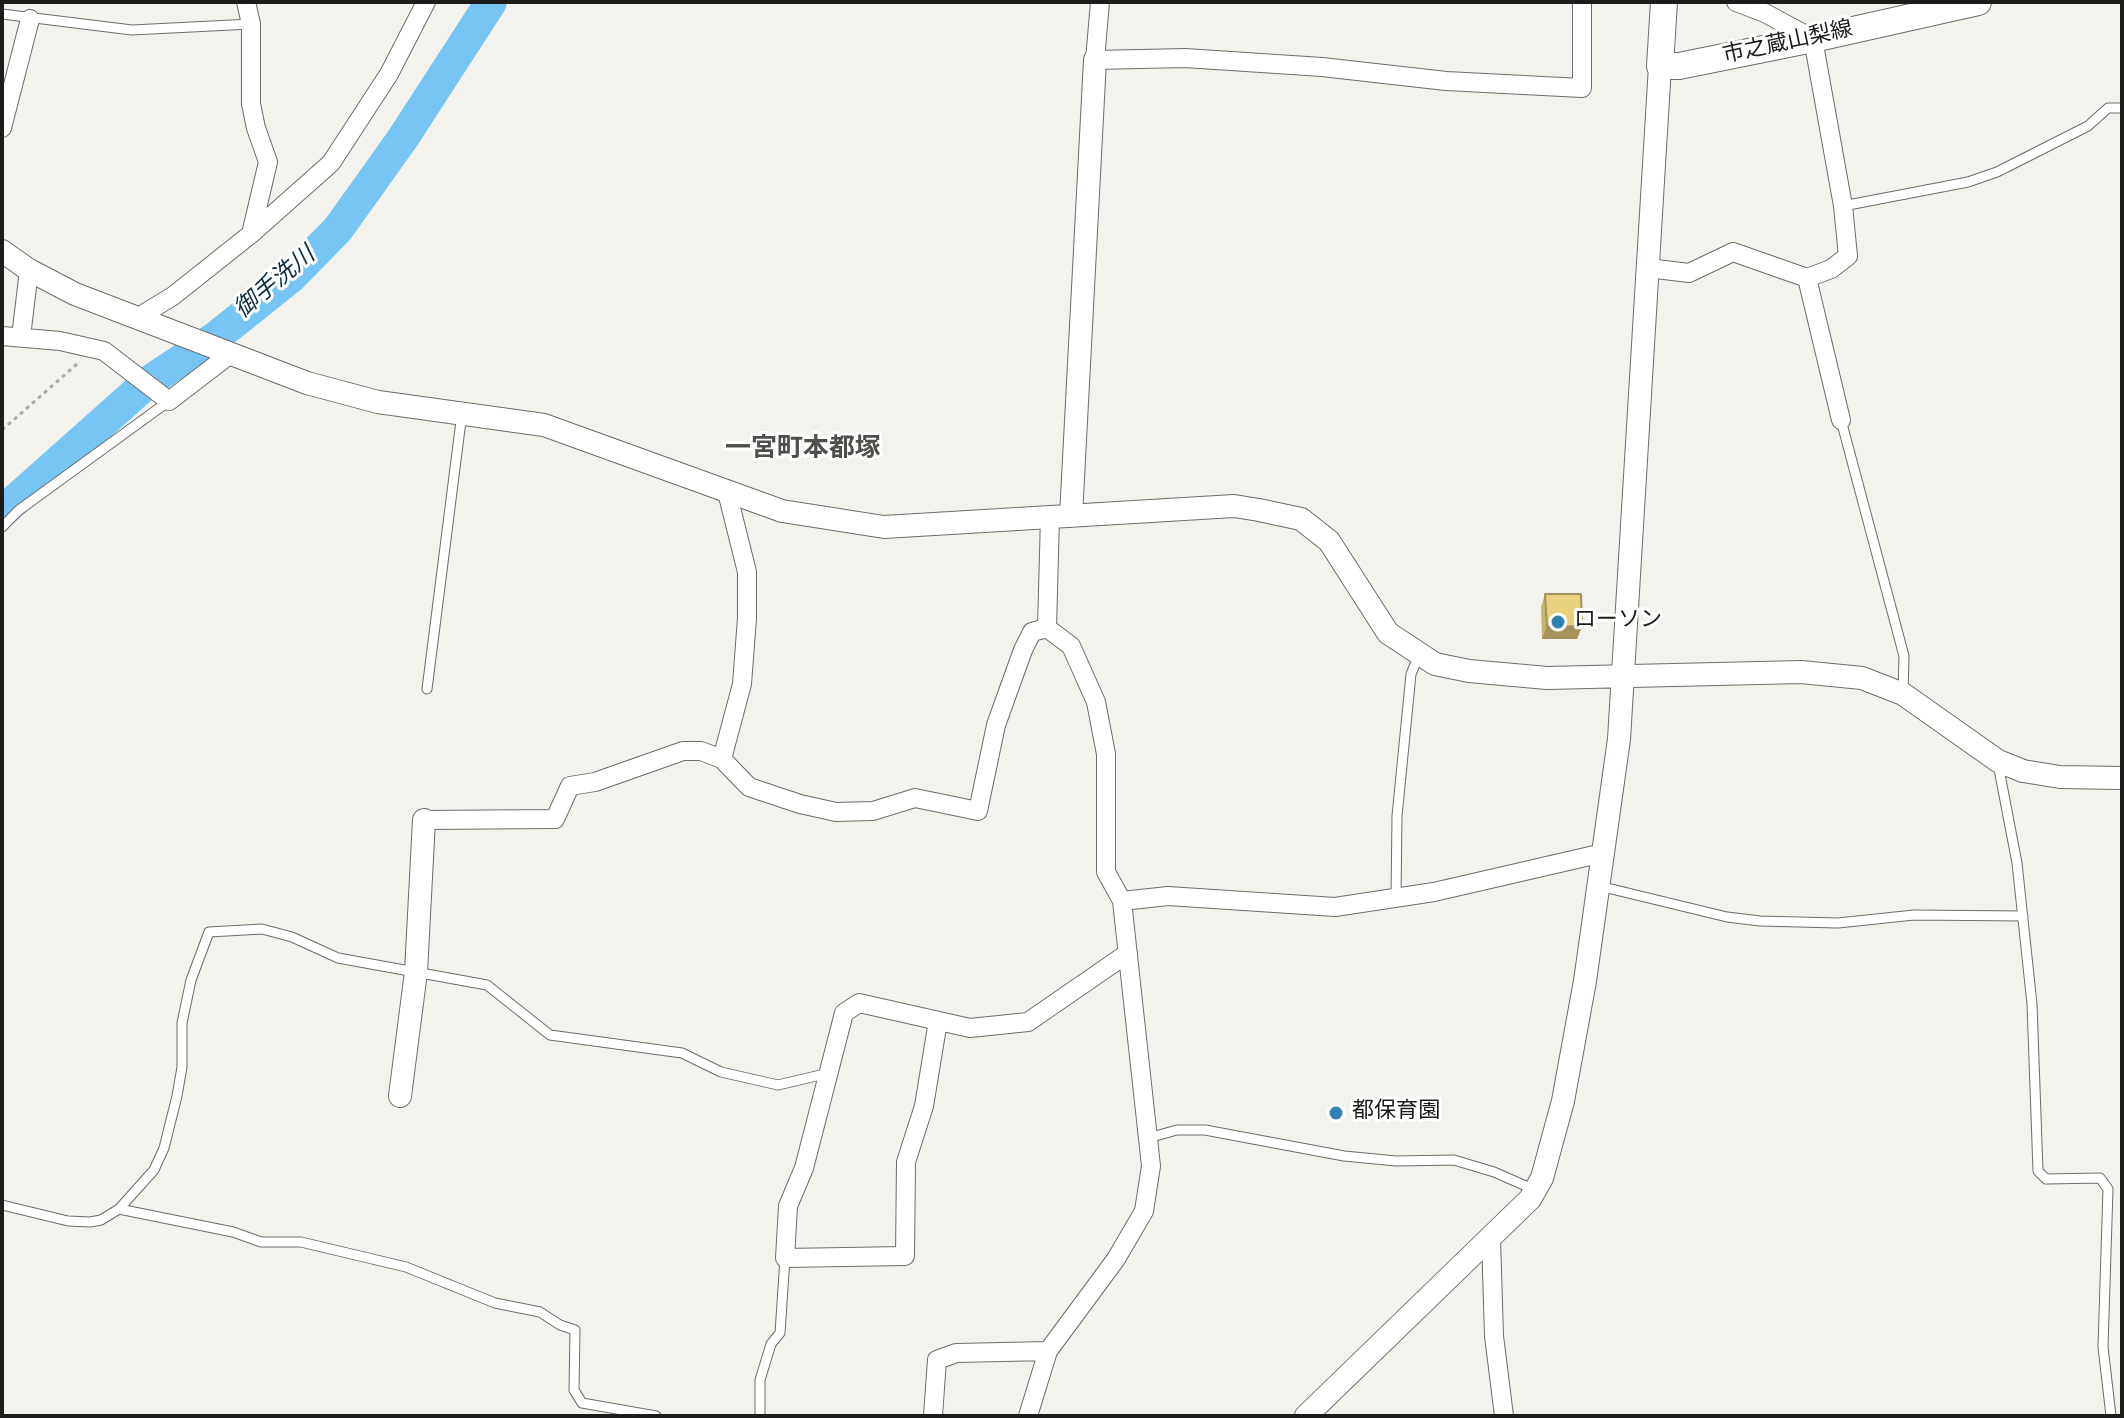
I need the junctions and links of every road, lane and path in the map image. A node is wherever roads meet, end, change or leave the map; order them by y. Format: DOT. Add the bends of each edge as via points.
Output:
graph roads {
  1 [pos="246,2"];
  2 [pos="426,2"];
  3 [pos="1100,2"];
  4 [pos="1582,2"];
  5 [pos="1664,2"];
  6 [pos="1736,2"];
  7 [pos="1978,2"];
  8 [pos="2,14"];
  9 [pos="30,19"];
  10 [pos="251,24"];
  11 [pos="1813,39"];
  12 [pos="1095,60"];
  13 [pos="1660,66"];
  14 [pos="2122,108"];
  15 [pos="2,128"];
  16 [pos="1843,206"];
  17 [pos="251,234"];
  18 [pos="2,251"];
  19 [pos="1648,268"];
  20 [pos="29,270"];
  21 [pos="1807,278"];
  22 [pos="137,318"];
  23 [pos="11,337"];
  24 [pos="99,350"];
  25 [pos="229,355"];
  26 [pos="164,398"];
  27 [pos="462,413"];
  28 [pos="1841,420"];
  29 [pos="2,430"];
  30 [pos="727,492"];
  31 [pos="1060,516"];
  32 [pos="2,527"];
  33 [pos="1047,628"];
  34 [pos="1420,654"];
  35 [pos="1624,674"];
  36 [pos="427,689"];
  37 [pos="1903,694"];
  38 [pos="722,759"];
  39 [pos="1998,761"];
  40 [pos="2122,778"];
  41 [pos="424,820"];
  42 [pos="1603,853"];
  43 [pos="1599,886"];
  44 [pos="1396,897"];
  45 [pos="1122,901"];
  46 [pos="2023,916"];
  47 [pos="1128,953"];
  48 [pos="416,972"];
  49 [pos="938,1021"];
  50 [pos="829,1073"];
  51 [pos="400,1096"];
  52 [pos="1148,1138"];
  53 [pos="1535,1190"];
  54 [pos="2,1205"];
  55 [pos="119,1209"];
  56 [pos="1491,1238"];
  57 [pos="785,1258"];
  58 [pos="1048,1351"];
  59 [pos="656,1416"];
  60 [pos="760,1416"];
  61 [pos="933,1416"];
  62 [pos="1028,1416"];
  63 [pos="1306,1416"];
  64 [pos="1504,1416"];
  65 [pos="2111,1416"];
  1 -- 10 [label="street"];
  2 -- 17 [label="street" via="389,74 331,163"];
  3 -- 12 [label="street"];
  4 -- 12 [label="street" via="1582,88 1185,58"];
  5 -- 13 [label="main road"];
  6 -- 11 [label="street"];
  7 -- 11 [label="main road, 市之蔵山梨線"];
  8 -- 9 [label="lane"];
  9 -- 10 [label="lane" via="132,30"];
  9 -- 15 [label="street"];
  10 -- 17 [label="street" via="251,104 268,162"];
  11 -- 13 [label="main road, 市之蔵山梨線"];
  11 -- 16 [label="street"];
  12 -- 31 [label="street"];
  13 -- 19 [label="street"];
  14 -- 16 [label="lane" via="2108,108 2088,126 1997,172"];
  16 -- 21 [label="street" via="1848,256"];
  17 -- 22 [label="street"];
  18 -- 20 [label="street"];
  19 -- 21 [label="street" via="1689,273 1733,252"];
  19 -- 35 [label="street"];
  20 -- 22 [label="street"];
  20 -- 23 [label="street"];
  21 -- 28 [label="street"];
  22 -- 25 [label="street"];
  23 -- 24 [label="street"];
  24 -- 26 [label="street"];
  24 -- 29 [label="path"];
  25 -- 26 [label="street"];
  25 -- 27 [label="street" via="378,402"];
  26 -- 32 [label="lane"];
  27 -- 30 [label="street" via="544,425"];
  27 -- 36 [label="lane"];
  28 -- 37 [label="lane" via="1904,656"];
  30 -- 31 [label="street" via="782,511 884,527"];
  30 -- 38 [label="street" via="747,572 747,618 742,684"];
  31 -- 33 [label="street"];
  31 -- 34 [label="street" via="1234,506 1301,519 1329,541 1388,633"];
  33 -- 38 [label="street" via="1032,632 1023,650 996,725 978,811 915,798 873,811 836,812 749,787"];
  33 -- 45 [label="street" via="1071,646 1096,702 1106,754 1106,872"];
  34 -- 35 [label="street" via="1435,664 1469,671 1547,678"];
  34 -- 44 [label="lane" via="1409,690 1397,816"];
  35 -- 37 [label="street" via="1801,672 1862,678"];
  35 -- 42 [label="street"];
  37 -- 39 [label="street"];
  38 -- 41 [label="street" via="683,751 570,786 555,819"];
  39 -- 40 [label="street" via="2060,777"];
  39 -- 46 [label="lane"];
  41 -- 48 [label="street"];
  42 -- 43 [label="street"];
  42 -- 44 [label="street"];
  43 -- 46 [label="lane" via="1760,921"];
  43 -- 53 [label="street" via="1563,1101"];
  44 -- 45 [label="street" via="1335,907 1168,896"];
  45 -- 47 [label="street"];
  46 -- 65 [label="lane" via="2038,1171 2046,1179 2100,1178 2108,1189 2103,1347"];
  47 -- 49 [label="street" via="1028,1022 970,1028"];
  47 -- 52 [label="street"];
  48 -- 50 [label="lane" via="487,985 550,1035 682,1053 721,1072 778,1085"];
  48 -- 51 [label="street"];
  48 -- 55 [label="lane" via="338,958 262,929 209,932 188,994 182,1067 164,1148 154,1170"];
  49 -- 50 [label="street" via="859,1003 844,1013"];
  49 -- 57 [label="street" via="924,1106 906,1162 905,1256"];
  50 -- 57 [label="street" via="804,1168 788,1206"];
  52 -- 53 [label="lane" via="1205,1130 1344,1156 1454,1160"];
  52 -- 58 [label="street" via="1151,1166 1144,1211 1116,1259"];
  53 -- 56 [label="street"];
  54 -- 55 [label="lane" via="90,1222"];
  55 -- 59 [label="lane" via="261,1242 301,1242 406,1267 495,1303 540,1312 575,1330 574,1390 582,1403"];
  56 -- 63 [label="street"];
  56 -- 64 [label="street" via="1494,1336"];
  57 -- 60 [label="lane" via="780,1333 760,1380"];
  58 -- 61 [label="street" via="956,1353 937,1360"];
  58 -- 62 [label="street"];
}
